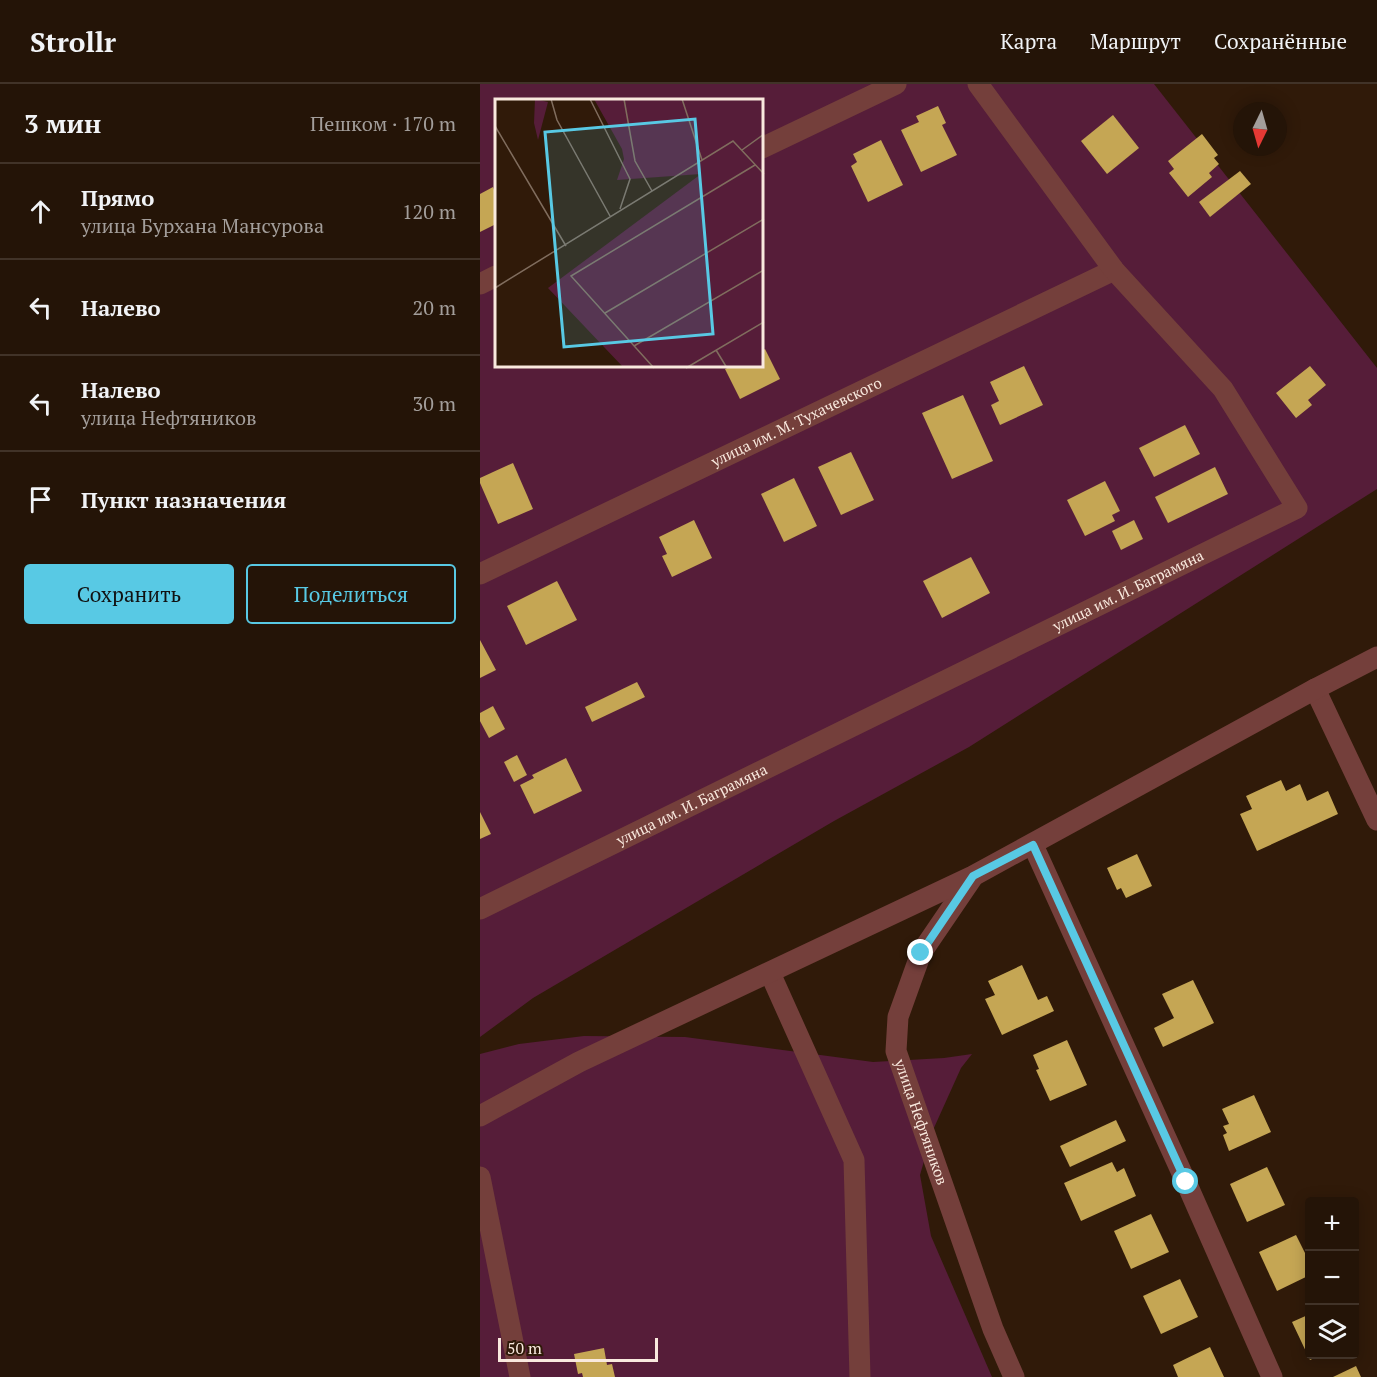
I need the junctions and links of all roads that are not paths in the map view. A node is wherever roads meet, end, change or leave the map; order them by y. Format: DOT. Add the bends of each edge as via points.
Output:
graph roads {
  1 [pos="896,84"];
  2 [pos="978,84"];
  3 [pos="764,147"];
  4 [pos="1114,270"];
  5 [pos="495,276"];
  6 [pos="480,284"];
  7 [pos="480,574"];
  8 [pos="1377,657"];
  9 [pos="1315,689"];
  10 [pos="1377,820"];
  11 [pos="1033,845"];
  12 [pos="973,876"];
  13 [pos="480,909"];
  14 [pos="770,973"];
  15 [pos="480,1116"];
  16 [pos="480,1177"];
  17 [pos="520,1377"];
  18 [pos="860,1377"];
  19 [pos="1014,1377"];
  20 [pos="1272,1377"];
  1 -- 3 [label="street"];
  2 -- 4 [label="street, улица им. И. Баграмяна"];
  4 -- 7 [label="street, улица им. М. Тухачевского"];
  4 -- 13 [label="street, улица им. И. Баграмяна" via="1222,389 1297,508"];
  5 -- 6 [label="street"];
  8 -- 9 [label="street"];
  9 -- 10 [label="street"];
  9 -- 11 [label="street"];
  11 -- 12 [label="street"];
  11 -- 20 [label="street"];
  12 -- 14 [label="street"];
  12 -- 19 [label="street, улица Нефтяников" via="921,953 898,1017 896,1051 993,1329"];
  14 -- 15 [label="street" via="579,1062"];
  14 -- 18 [label="street" via="854,1160"];
  16 -- 17 [label="street"];
}
